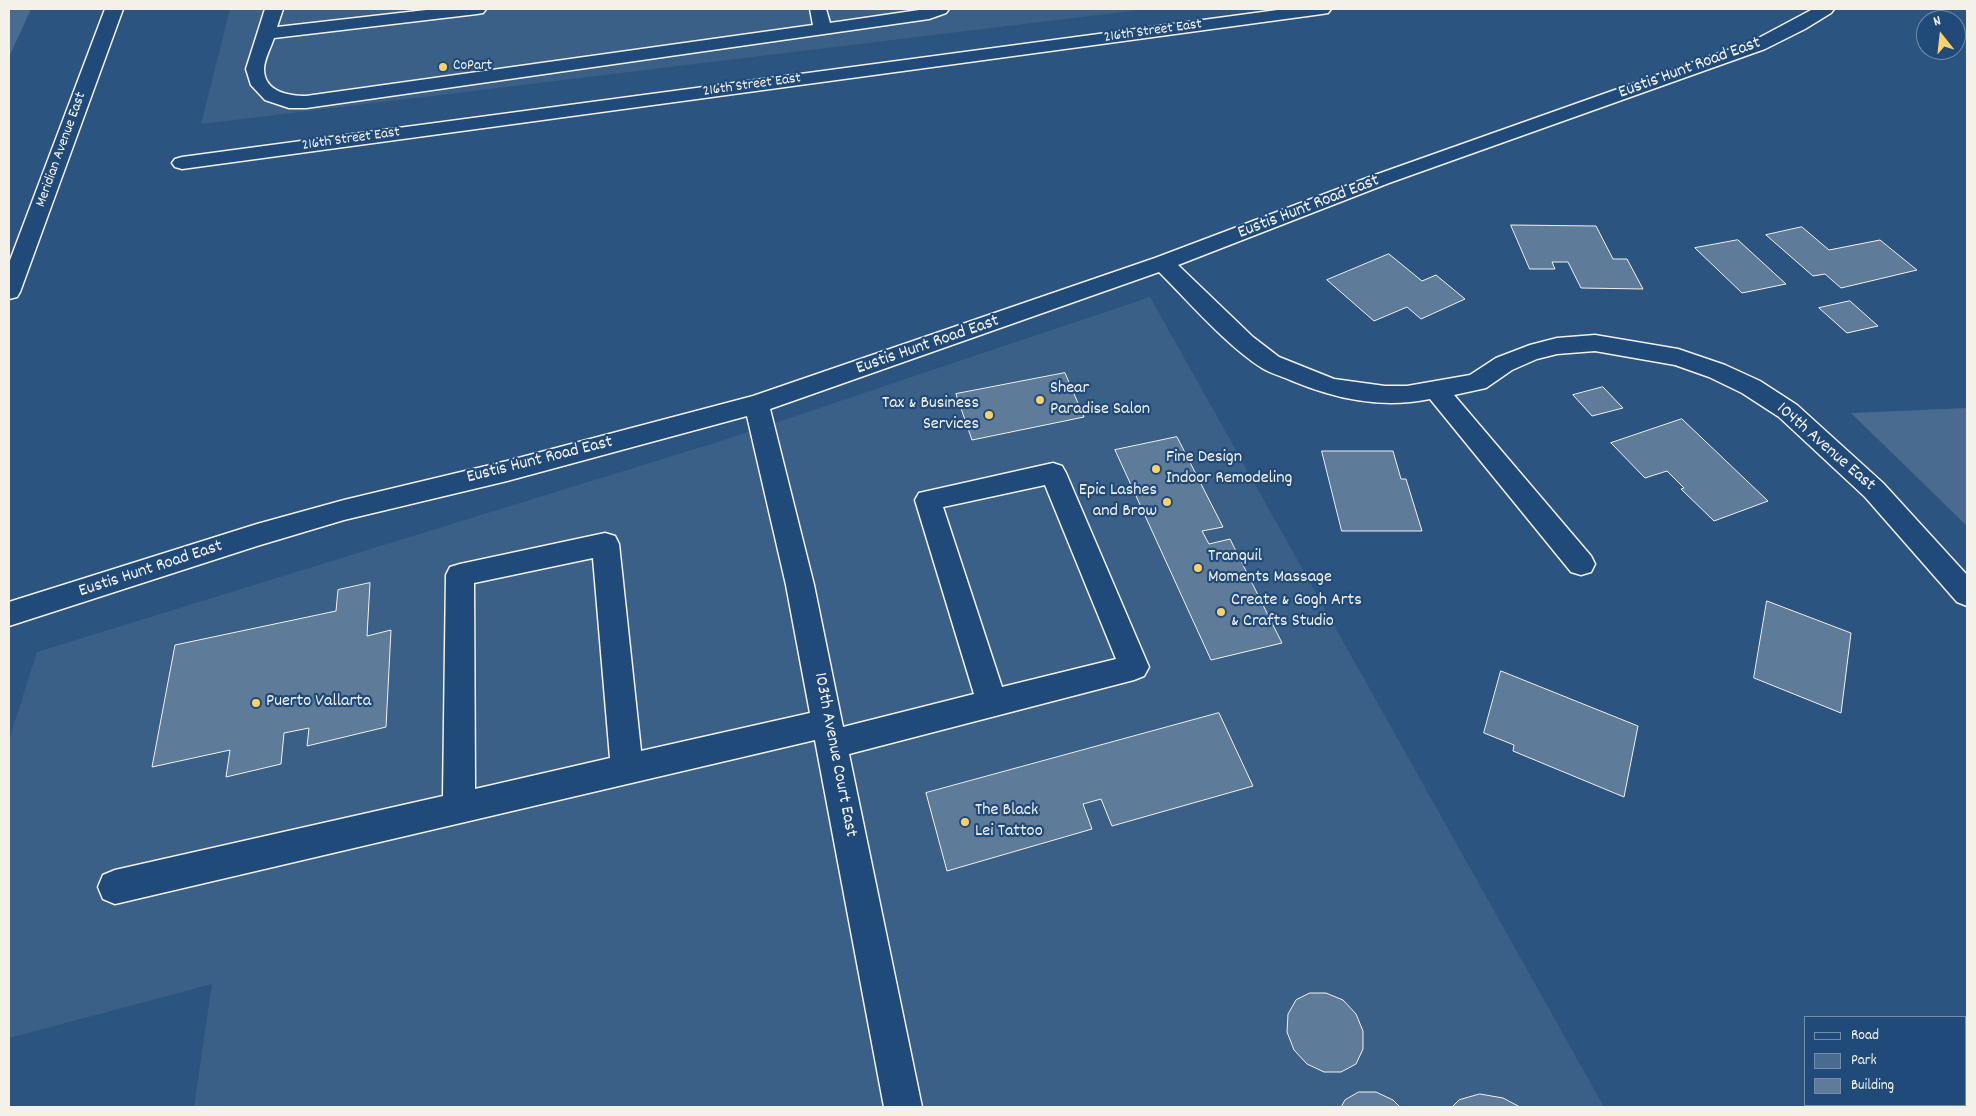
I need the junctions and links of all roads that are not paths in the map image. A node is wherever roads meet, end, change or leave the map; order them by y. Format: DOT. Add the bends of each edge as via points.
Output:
graph roads {
  1 [pos="114,9"];
  2 [pos="274,9"];
  3 [pos="477,9"];
  4 [pos="818,9"];
  5 [pos="940,9"];
  6 [pos="1322,9"];
  7 [pos="1825,9"];
  8 [pos="824,29"];
  9 [pos="266,34"];
  10 [pos="182,163"];
  11 [pos="1163,264"];
  12 [pos="9,292"];
  13 [pos="1436,390"];
  14 [pos="757,404"];
  15 [pos="1581,564"];
  16 [pos="1967,594"];
  17 [pos="9,614"];
  18 [pos="992,703"];
  19 [pos="830,734"];
  20 [pos="626,769"];
  21 [pos="459,807"];
  22 [pos="115,887"];
  23 [pos="903,1107"];
  1 -- 12 [label="street, Meridian Avenue East"];
  2 -- 9 [label="street"];
  3 -- 9 [label="street"];
  4 -- 8 [label="street"];
  5 -- 8 [label="street" via="929,14"];
  6 -- 10 [label="street, 216th Street East"];
  7 -- 11 [label="street, Eustis Hunt Road East" via="1759,45 1400,173"];
  8 -- 9 [label="street" via="306,102 289,102 272,96 260,85 255,69"];
  11 -- 13 [label="street, 104th Avenue East" via="1245,343 1271,363 1331,387 1385,395"];
  11 -- 14 [label="street, Eustis Hunt Road East"];
  13 -- 15 [label="street"];
  13 -- 16 [label="street, 104th Avenue East" via="1477,382 1504,364 1530,353 1558,346 1595,343 1678,357 1717,371 1751,387 1788,411 1874,490"];
  14 -- 17 [label="street, Eustis Hunt Road East" via="327,515"];
  14 -- 19 [label="street, 103th Avenue Court East" via="800,586"];
  18 -- 18 [label="street" via="1134,667 1053,473 928,500"];
  18 -- 19 [label="street"];
  19 -- 20 [label="street"];
  19 -- 23 [label="street, 103th Avenue Court East"];
  20 -- 21 [label="street"];
  20 -- 21 [label="street" via="605,544 460,575"];
  21 -- 22 [label="street"];
}
